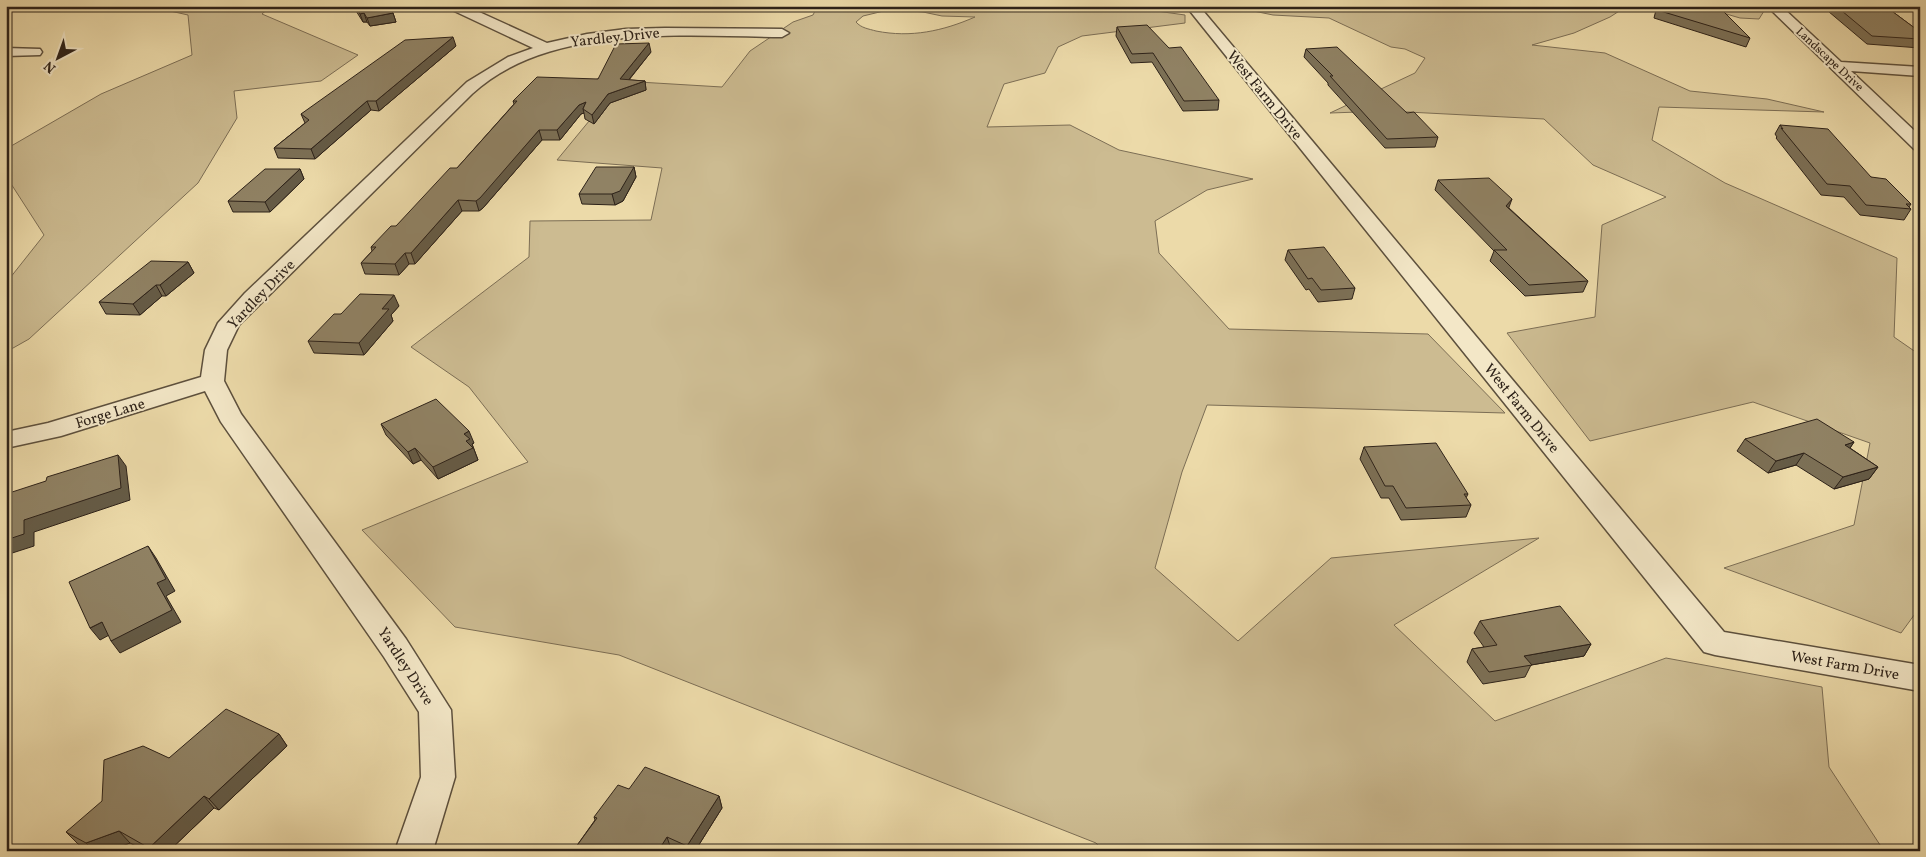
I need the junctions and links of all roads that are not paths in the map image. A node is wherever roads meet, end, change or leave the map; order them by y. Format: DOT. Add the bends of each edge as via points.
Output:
graph roads {
  1 [pos="454,6"];
  2 [pos="1773,6"];
  3 [pos="1195,10"];
  4 [pos="782,33"];
  5 [pos="545,48"];
  6 [pos="6,52"];
  7 [pos="35,52"];
  8 [pos="1837,66"];
  9 [pos="1920,72"];
  10 [pos="1920,144"];
  11 [pos="212,381"];
  12 [pos="6,440"];
  13 [pos="1920,678"];
  14 [pos="413,851"];
  1 -- 5 [label="street"];
  2 -- 8 [label="street, Landscape Drive"];
  3 -- 13 [label="street, West Farm Drive" via="1715,643"];
  4 -- 5 [label="street, Yardley Drive" via="636,32 597,36"];
  5 -- 11 [label="street, Yardley Drive" via="478,80 253,298 229,323 219,343"];
  6 -- 7 [label="street"];
  8 -- 9 [label="street"];
  8 -- 10 [label="street, Landscape Drive"];
  11 -- 12 [label="street, Forge Lane" via="52,430"];
  11 -- 14 [label="street, Yardley Drive" via="230,416 395,648 435,710 438,777"];
}
